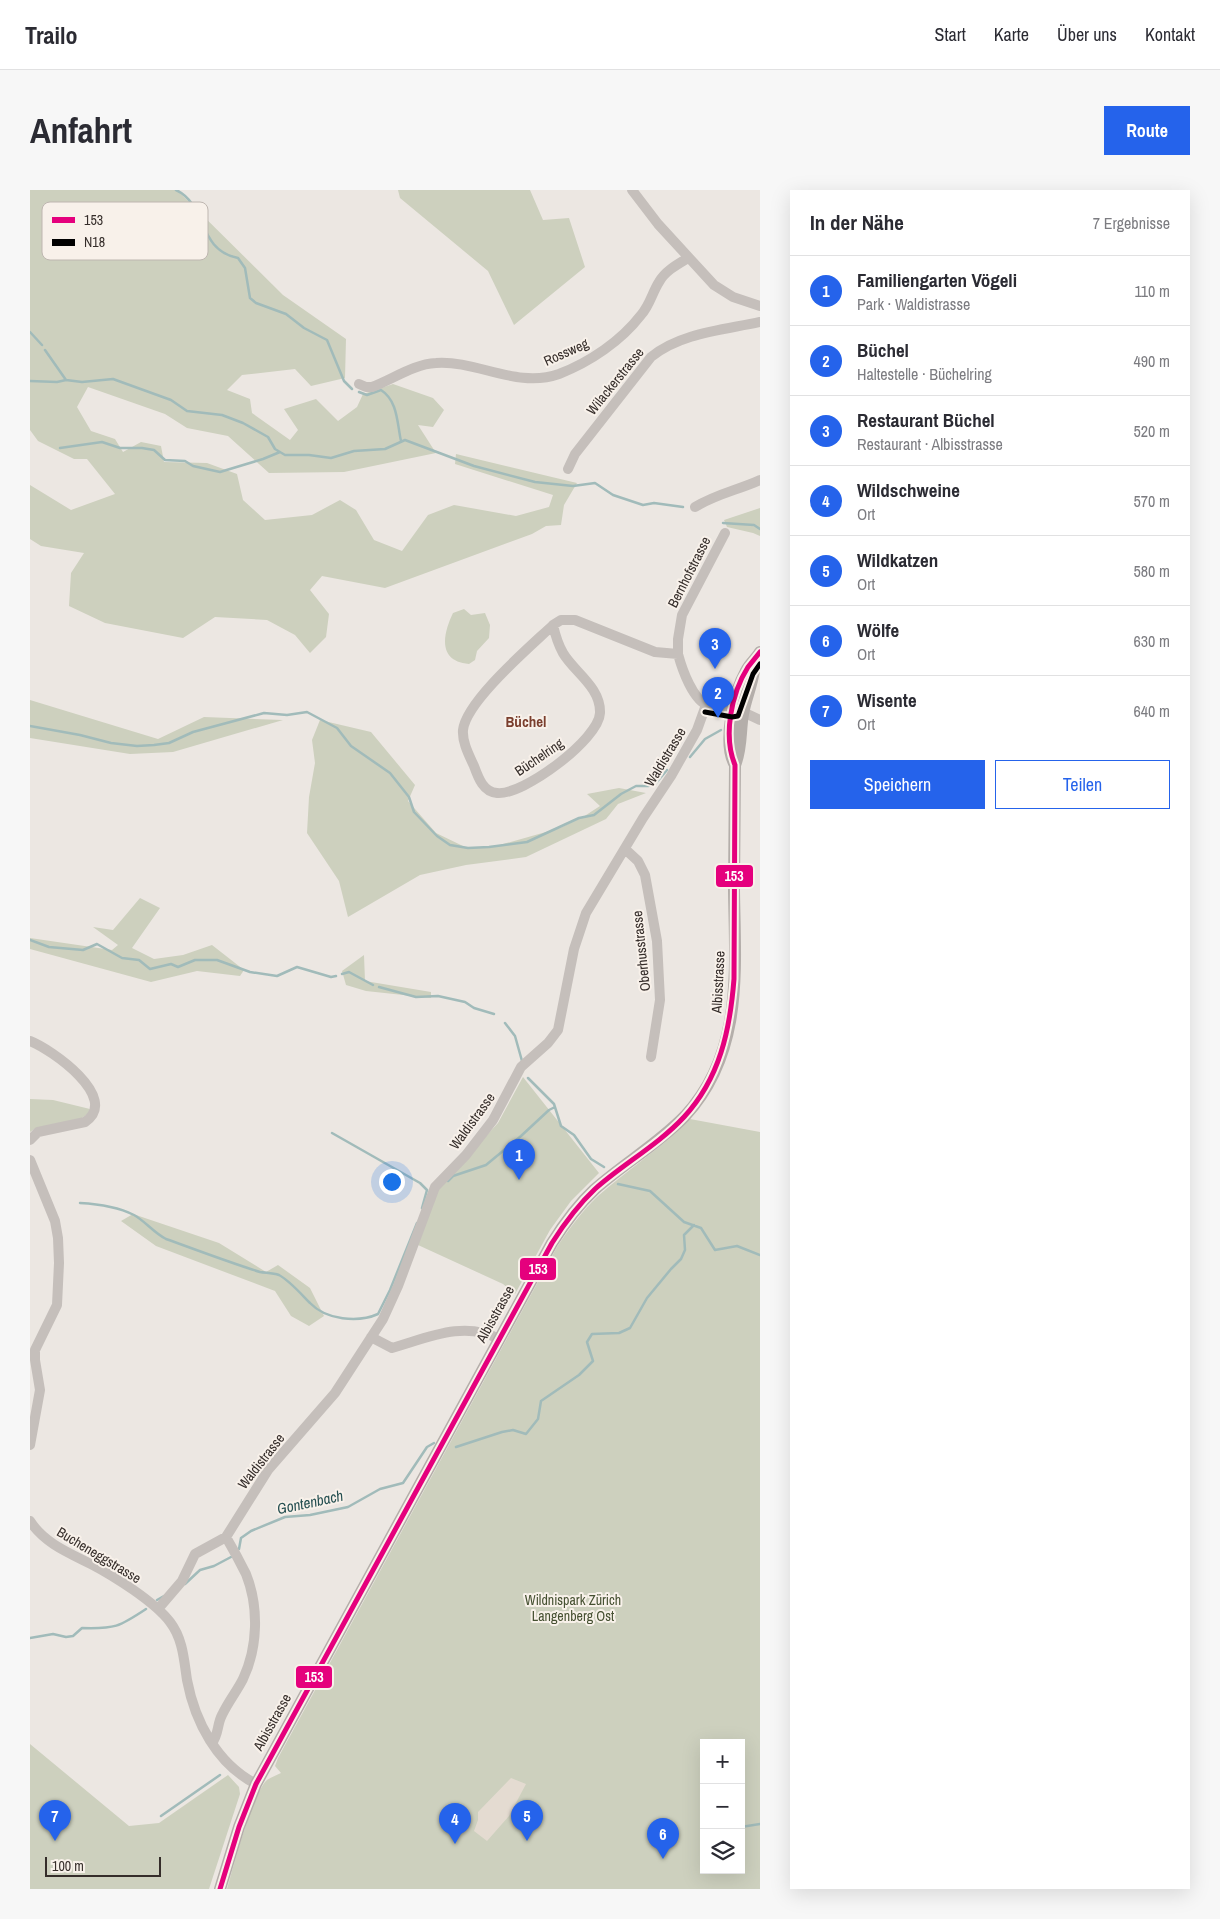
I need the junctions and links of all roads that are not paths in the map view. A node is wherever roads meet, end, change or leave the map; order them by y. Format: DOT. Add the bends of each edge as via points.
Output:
graph roads {
  1 [pos="632,190"];
  2 [pos="688,258"];
  3 [pos="760,306"];
  4 [pos="760,322"];
  5 [pos="359,384"];
  6 [pos="568,468"];
  7 [pos="760,480"];
  8 [pos="695,507"];
  9 [pos="725,533"];
  10 [pos="553,625"];
  11 [pos="678,654"];
  12 [pos="758,656"];
  13 [pos="706,705"];
  14 [pos="738,711"];
  15 [pos="760,720"];
  16 [pos="625,849"];
  17 [pos="30,1041"];
  18 [pos="651,1058"];
  19 [pos="30,1140"];
  20 [pos="30,1160"];
  21 [pos="371,1337"];
  22 [pos="499,1339"];
  23 [pos="30,1445"];
  24 [pos="30,1521"];
  25 [pos="226,1537"];
  26 [pos="158,1609"];
  27 [pos="212,1743"];
  28 [pos="256,1784"];
  29 [pos="220,1889"];
  1 -- 2 [label="street"];
  2 -- 3 [label="street" via="722,292"];
  2 -- 5 [label="street, Rossweg" via="664,275 650,304 612,343 597,355 557,374 516,378 464,364 437,362 424,364 372,387"];
  4 -- 6 [label="street, Wilackerstrasse" via="684,338 659,350 575,454"];
  7 -- 8 [label="street"];
  9 -- 11 [label="street, Bernhofstrasse" via="682,615"];
  10 -- 10 [label="street, Büchelring" via="488,689 464,726 464,740 478,777 485,787 494,792 510,792 536,779 577,748 599,719 600,707 594,692 559,646"];
  10 -- 11 [label="street" via="561,620 575,620 655,652"];
  11 -- 13 [label="street" via="686,677"];
  12 -- 14 [label="main road, Albisstrasse" via="746,670 738,690"];
  13 -- 14 [label="street"];
  13 -- 16 [label="street, Waldistrasse" via="697,730"];
  14 -- 15 [label="street"];
  14 -- 22 [label="main road, Albisstrasse" via="730,732 735,765 735,979 731,1020 723,1049 709,1082 686,1114 592,1192 567,1221"];
  16 -- 18 [label="street, Oberhusstrasse" via="638,861 646,875 657,941 660,1000"];
  16 -- 21 [label="street, Waldistrasse" via="596,894 579,931 558,1030 521,1067 493,1120 435,1187 398,1286"];
  17 -- 19 [label="street" via="51,1052 76,1072 89,1089 94,1106 93,1114 85,1122 38,1132"];
  20 -- 23 [label="street" via="55,1221 59,1263 57,1305 35,1350 40,1390"];
  21 -- 22 [label="street" via="392,1348 446,1331 483,1333"];
  21 -- 25 [label="street, Waldistrasse" via="334,1392 268,1470"];
  22 -- 28 [label="main road, Albisstrasse"];
  24 -- 26 [label="street, Bucheneggstrasse" via="55,1546 106,1572"];
  25 -- 26 [label="street, Waldistrasse" via="195,1554 182,1581"];
  25 -- 27 [label="street" via="246,1574 255,1628 244,1678 221,1716 217,1737"];
  26 -- 27 [label="street, Bucheneggstrasse" via="180,1639 190,1694"];
  27 -- 28 [label="street, Bucheneggstrasse" via="232,1768"];
  28 -- 29 [label="main road, Albisstrasse"];
}
